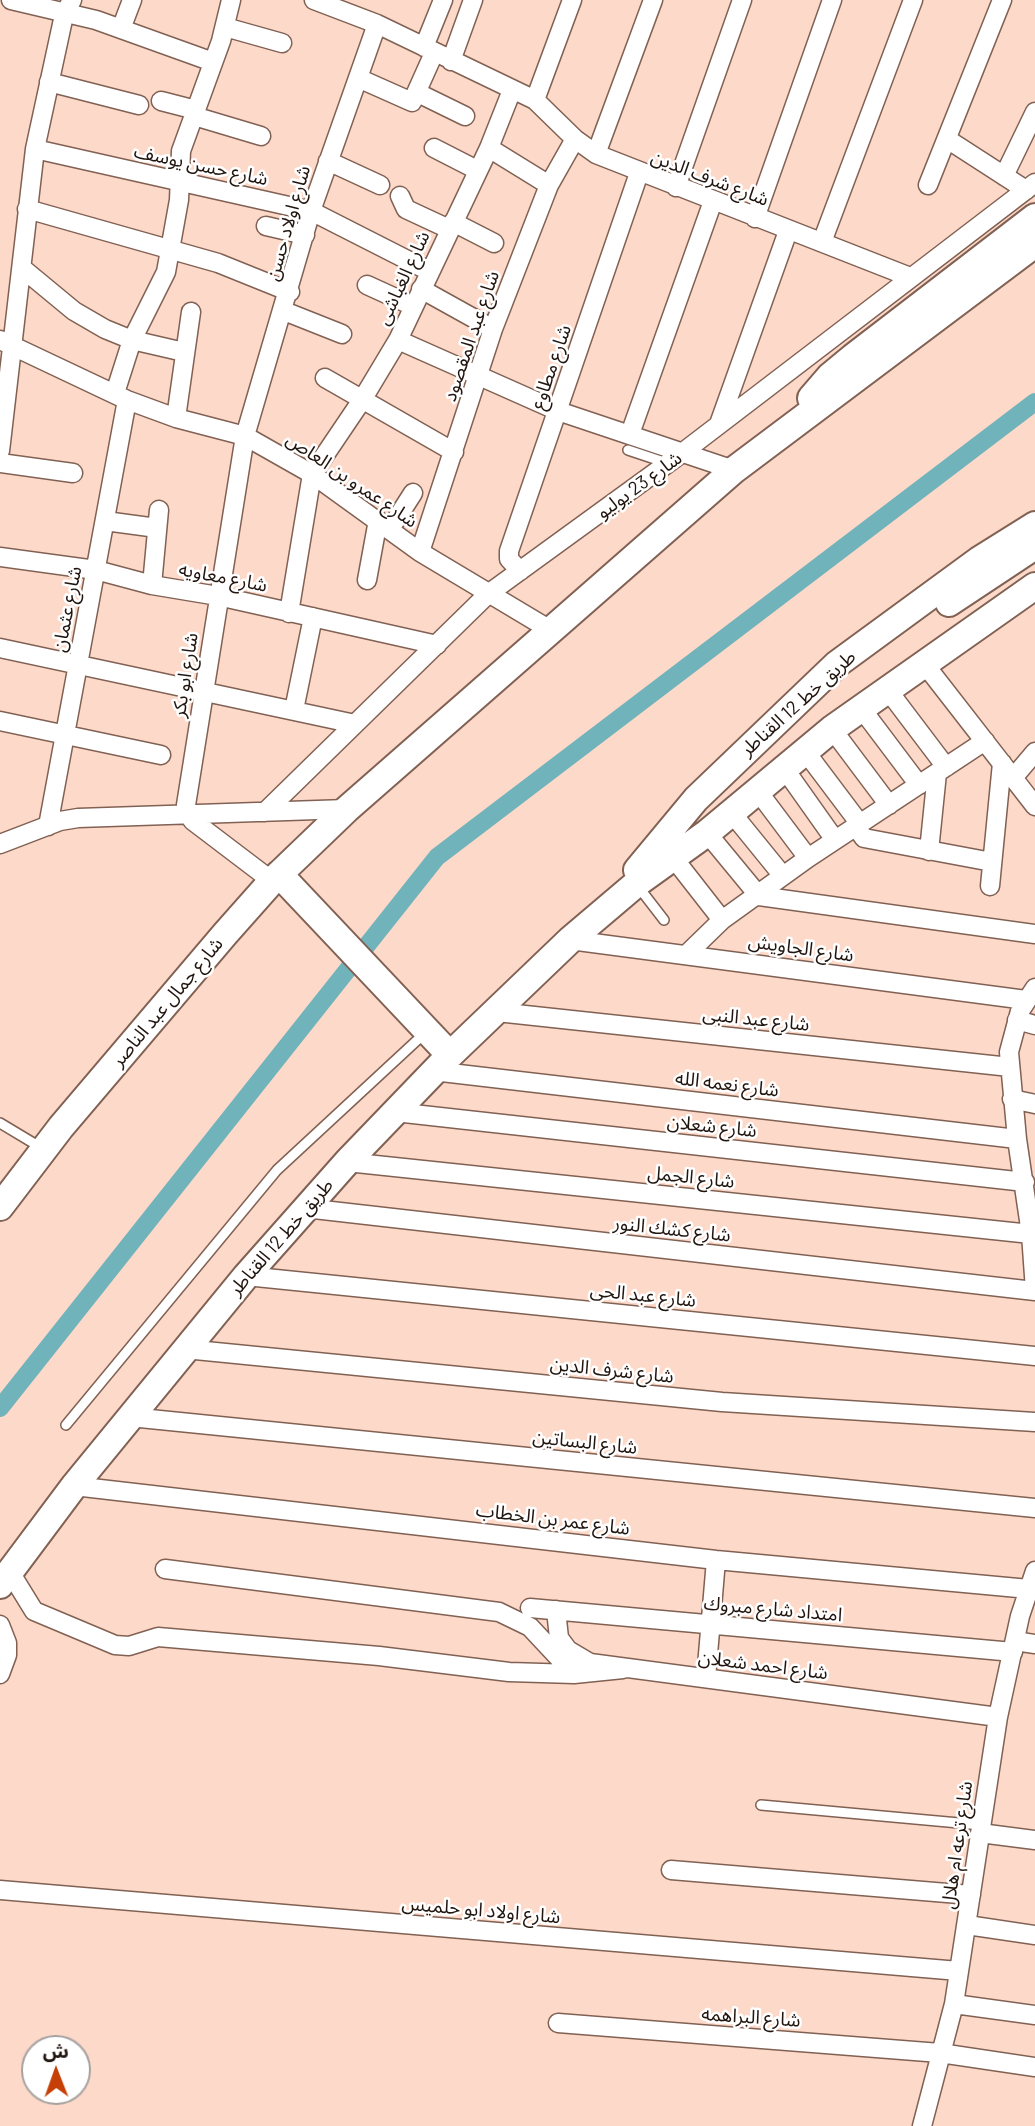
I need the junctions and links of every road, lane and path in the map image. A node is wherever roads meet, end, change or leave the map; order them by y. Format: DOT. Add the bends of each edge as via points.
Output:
graph roads {
  1 [pos="11,0"];
  2 [pos="132,0"];
  3 [pos="231,0"];
  4 [pos="314,0"];
  5 [pos="443,0"];
  6 [pos="473,0"];
  7 [pos="572,0"];
  8 [pos="653,0"];
  9 [pos="742,0"];
  10 [pos="832,0"];
  11 [pos="913,0"];
  12 [pos="1002,0"];
  13 [pos="68,7"];
  14 [pos="377,24"];
  15 [pos="225,27"];
  16 [pos="121,29"];
  17 [pos="282,43"];
  18 [pos="429,50"];
  19 [pos="452,61"];
  20 [pos="214,62"];
  21 [pos="358,78"];
  22 [pos="49,82"];
  23 [pos="512,90"];
  24 [pos="418,93"];
  25 [pos="535,100"];
  26 [pos="161,101"];
  27 [pos="139,105"];
  28 [pos="1035,112"];
  29 [pos="195,113"];
  30 [pos="465,116"];
  31 [pos="261,136"];
  32 [pos="575,139"];
  33 [pos="947,139"];
  34 [pos="434,148"];
  35 [pos="489,148"];
  36 [pos="35,149"];
  37 [pos="596,154"];
  38 [pos="328,161"];
  39 [pos="477,170"];
  40 [pos="639,173"];
  41 [pos="1004,176"];
  42 [pos="180,182"];
  43 [pos="380,185"];
  44 [pos="548,185"];
  45 [pos="928,185"];
  46 [pos="1030,186"];
  47 [pos="676,187"];
  48 [pos="400,196"];
  49 [pos="713,201"];
  50 [pos="27,209"];
  51 [pos="311,211"];
  52 [pos="1035,217"];
  53 [pos="755,218"];
  54 [pos="266,226"];
  55 [pos="451,226"];
  56 [pos="788,230"];
  57 [pos="305,235"];
  58 [pos="822,242"];
  59 [pos="494,243"];
  60 [pos="1035,244"];
  61 [pos="172,249"];
  62 [pos="22,268"];
  63 [pos="429,271"];
  64 [pos="910,277"];
  65 [pos="367,285"];
  66 [pos="421,289"];
  67 [pos="290,292"];
  68 [pos="413,306"];
  69 [pos="284,311"];
  70 [pos="191,312"];
  71 [pos="493,330"];
  72 [pos="341,334"];
  73 [pos="132,340"];
  74 [pos="398,340"];
  75 [pos="7,343"];
  76 [pos="184,352"];
  77 [pos="479,377"];
  78 [pos="325,379"];
  79 [pos="121,396"];
  80 [pos="362,400"];
  81 [pos="558,411"];
  82 [pos="176,418"];
  83 [pos="800,422"];
  84 [pos="719,424"];
  85 [pos="245,436"];
  86 [pos="629,442"];
  87 [pos="0,451"];
  88 [pos="454,452"];
  89 [pos="675,458"];
  90 [pos="0,463"];
  91 [pos="734,470"];
  92 [pos="73,473"];
  93 [pos="312,474"];
  94 [pos="413,493"];
  95 [pos="105,521"];
  96 [pos="384,524"];
  97 [pos="1035,525"];
  98 [pos="1035,546"];
  99 [pos="420,552"];
  100 [pos="0,557"];
  101 [pos="1035,569"];
  102 [pos="96,570"];
  103 [pos="520,572"];
  104 [pos="367,580"];
  105 [pos="152,585"];
  106 [pos="1035,586"];
  107 [pos="488,594"];
  108 [pos="218,596"];
  109 [pos="289,613"];
  110 [pos="313,617"];
  111 [pos="552,631"];
  112 [pos="437,645"];
  113 [pos="0,648"];
  114 [pos="900,657"];
  115 [pos="78,665"];
  116 [pos="887,689"];
  117 [pos="203,691"];
  118 [pos="861,708"];
  119 [pos="294,710"];
  120 [pos="0,721"];
  121 [pos="355,724"];
  122 [pos="832,729"];
  123 [pos="65,735"];
  124 [pos="985,741"];
  125 [pos="805,751"];
  126 [pos="1035,752"];
  127 [pos="162,755"];
  128 [pos="784,768"];
  129 [pos="942,770"];
  130 [pos="1007,770"];
  131 [pos="919,785"];
  132 [pos="757,790"];
  133 [pos="1032,800"];
  134 [pos="889,805"];
  135 [pos="347,809"];
  136 [pos="265,812"];
  137 [pos="731,812"];
  138 [pos="187,813"];
  139 [pos="858,825"];
  140 [pos="47,826"];
  141 [pos="707,833"];
  142 [pos="835,841"];
  143 [pos="0,844"];
  144 [pos="929,851"];
  145 [pos="808,858"];
  146 [pos="659,860"];
  147 [pos="992,862"];
  148 [pos="783,876"];
  149 [pos="275,877"];
  150 [pos="636,884"];
  151 [pos="990,886"];
  152 [pos="759,896"];
  153 [pos="594,918"];
  154 [pos="664,920"];
  155 [pos="722,920"];
  156 [pos="1035,934"];
  157 [pos="570,940"];
  158 [pos="688,953"];
  159 [pos="1030,994"];
  160 [pos="497,1012"];
  161 [pos="1017,1020"];
  162 [pos="1035,1025"];
  163 [pos="428,1030"];
  164 [pos="442,1063"];
  165 [pos="1010,1068"];
  166 [pos="1012,1099"];
  167 [pos="1035,1104"];
  168 [pos="394,1112"];
  169 [pos="0,1123"];
  170 [pos="1017,1139"];
  171 [pos="44,1149"];
  172 [pos="347,1162"];
  173 [pos="1027,1178"];
  174 [pos="0,1207"];
  175 [pos="305,1208"];
  176 [pos="1033,1246"];
  177 [pos="246,1276"];
  178 [pos="1035,1291"];
  179 [pos="185,1349"];
  180 [pos="1035,1356"];
  181 [pos="130,1418"];
  182 [pos="1035,1422"];
  183 [pos="66,1425"];
  184 [pos="74,1486"];
  185 [pos="1035,1507"];
  186 [pos="716,1560"];
  187 [pos="165,1569"];
  188 [pos="1035,1571"];
  189 [pos="5,1578"];
  190 [pos="1029,1589"];
  191 [pos="530,1608"];
  192 [pos="556,1610"];
  193 [pos="0,1625"];
  194 [pos="711,1625"];
  195 [pos="1035,1644"];
  196 [pos="1014,1647"];
  197 [pos="623,1669"];
  198 [pos="0,1674"];
  199 [pos="574,1674"];
  200 [pos="706,1678"];
  201 [pos="998,1717"];
  202 [pos="761,1805"];
  203 [pos="981,1829"];
  204 [pos="1035,1840"];
  205 [pos="671,1870"];
  206 [pos="0,1890"];
  207 [pos="971,1895"];
  208 [pos="967,1925"];
  209 [pos="1035,1935"];
  210 [pos="959,1971"];
  211 [pos="954,2004"];
  212 [pos="1035,2015"];
  213 [pos="558,2024"];
  214 [pos="940,2053"];
  215 [pos="1035,2067"];
  216 [pos="922,2126"];
  217 [pos="928,2126"];
  1 -- 13 [label="street"];
  2 -- 16 [label="street"];
  3 -- 15 [label="street, شارع عثمان"];
  4 -- 14 [label="street, شارع شرف الدين"];
  5 -- 18 [label="street"];
  6 -- 19 [label="street"];
  7 -- 25 [label="street"];
  8 -- 37 [label="street"];
  9 -- 47 [label="street"];
  10 -- 53 [label="street"];
  11 -- 58 [label="street"];
  12 -- 33 [label="street"];
  13 -- 16 [label="street"];
  13 -- 22 [label="street"];
  14 -- 18 [label="street, شارع شرف الدين"];
  14 -- 21 [label="street, شارع اولاد حسن"];
  15 -- 17 [label="street"];
  15 -- 20 [label="street, شارع عثمان"];
  16 -- 20 [label="street"];
  18 -- 19 [label="street, شارع شرف الدين"];
  18 -- 24 [label="street"];
  19 -- 23 [label="street, شارع شرف الدين"];
  20 -- 29 [label="street, شارع عثمان"];
  21 -- 24 [label="street" via="410,102"];
  21 -- 38 [label="street, شارع اولاد حسن"];
  22 -- 27 [label="street"];
  22 -- 36 [label="street"];
  23 -- 25 [label="street, شارع شرف الدين"];
  23 -- 35 [label="street, شارع الغباشى"];
  24 -- 30 [label="street"];
  25 -- 32 [label="street, شارع شرف الدين"];
  26 -- 29 [label="street"];
  28 -- 41 [label="street"];
  29 -- 31 [label="street"];
  29 -- 42 [label="street, شارع عثمان" via="181,152"];
  32 -- 37 [label="street, شارع شرف الدين"];
  32 -- 44 [label="street, شارع عبد المقصود"];
  33 -- 41 [label="street"];
  33 -- 45 [label="street"];
  34 -- 39 [label="street"];
  35 -- 39 [label="street, شارع الغباشى"];
  35 -- 44 [label="street"];
  36 -- 42 [label="street, شارع حسن يوسف"];
  36 -- 50 [label="street"];
  37 -- 40 [label="street, شارع شرف الدين"];
  38 -- 43 [label="street"];
  38 -- 51 [label="street, شارع اولاد حسن"];
  39 -- 55 [label="street, شارع الغباشى"];
  40 -- 47 [label="street, شارع شرف الدين"];
  40 -- 81 [label="street, شارع مطاوع"];
  41 -- 46 [label="street"];
  42 -- 51 [label="street, شارع حسن يوسف"];
  42 -- 61 [label="street, شارع عثمان"];
  44 -- 71 [label="street, شارع عبد المقصود"];
  46 -- 64 [label="street, شارع 23 يوليو"];
  47 -- 49 [label="street, شارع شرف الدين"];
  48 -- 55 [label="street" via="406,209"];
  49 -- 53 [label="street, شارع شرف الدين"];
  49 -- 86 [label="street"];
  50 -- 61 [label="street"];
  50 -- 62 [label="street"];
  51 -- 57 [label="street, شارع اولاد حسن"];
  51 -- 63 [label="street, شارع حسن يوسف"];
  52 -- 83 [label="main road" via="816,389"];
  53 -- 56 [label="street, شارع شرف الدين"];
  54 -- 57 [label="street"];
  55 -- 59 [label="street"];
  55 -- 63 [label="street, شارع الغباشى"];
  56 -- 58 [label="street, شارع شرف الدين"];
  56 -- 84 [label="street"];
  57 -- 67 [label="street, شارع اولاد حسن"];
  58 -- 64 [label="street, شارع شرف الدين"];
  60 -- 83 [label="main road"];
  61 -- 67 [label="street" via="241,270"];
  61 -- 73 [label="street, شارع عثمان" via="166,272"];
  62 -- 73 [label="street" via="74,311"];
  62 -- 75 [label="street"];
  63 -- 66 [label="street, شارع الغباشى"];
  64 -- 84 [label="street, شارع 23 يوليو"];
  65 -- 68 [label="street"];
  66 -- 68 [label="street, شارع الغباشى"];
  66 -- 71 [label="street"];
  67 -- 69 [label="street, شارع اولاد حسن"];
  68 -- 74 [label="street, شارع الغباشى"];
  69 -- 72 [label="street"];
  69 -- 85 [label="street, شارع اولاد حسن"];
  70 -- 76 [label="street"];
  71 -- 77 [label="street, شارع عبد المقصود"];
  73 -- 76 [label="street"];
  73 -- 79 [label="street, شارع عثمان"];
  74 -- 77 [label="street"];
  74 -- 80 [label="street, شارع الغباشى"];
  75 -- 79 [label="street, شارع عمرو بن العاص"];
  75 -- 87 [label="street"];
  76 -- 82 [label="street"];
  77 -- 81 [label="street"];
  77 -- 88 [label="street, شارع عبد المقصود"];
  78 -- 80 [label="street"];
  79 -- 82 [label="street, شارع عمرو بن العاص"];
  79 -- 95 [label="street, شارع عثمان"];
  80 -- 88 [label="street"];
  80 -- 93 [label="street, شارع الغباشى"];
  81 -- 86 [label="street"];
  81 -- 103 [label="street, شارع مطاوع" via="509,551 509,559"];
  82 -- 85 [label="street, شارع عمرو بن العاص"];
  83 -- 91 [label="main road"];
  84 -- 89 [label="street, شارع 23 يوليو"];
  85 -- 93 [label="street, شارع عمرو بن العاص"];
  85 -- 108 [label="street, شارع ابو بكر"];
  86 -- 89 [label="street"];
  88 -- 99 [label="street, شارع عبد المقصود"];
  89 -- 91 [label="street"];
  89 -- 103 [label="street, شارع 23 يوليو"];
  90 -- 92 [label="street"];
  91 -- 111 [label="main road"];
  93 -- 96 [label="street, شارع عمرو بن العاص"];
  93 -- 109 [label="street"];
  94 -- 96 [label="street"];
  95 -- 102 [label="street, شارع عثمان"];
  95 -- 105 [label="street" via="158,519"];
  96 -- 99 [label="street, شارع عمرو بن العاص"];
  96 -- 104 [label="street"];
  97 -- 146 [label="main road, طريق خط 12 القناطر" via="837,664 696,799"];
  98 -- 114 [label="main road"];
  99 -- 107 [label="street, شارع عمرو بن العاص"];
  100 -- 102 [label="street, شارع معاويه"];
  101 -- 114 [label="main road"];
  102 -- 105 [label="street, شارع معاويه"];
  102 -- 115 [label="street, شارع عثمان"];
  103 -- 107 [label="street, شارع 23 يوليو"];
  105 -- 108 [label="street, شارع معاويه"];
  106 -- 114 [label="main road, طريق خط 12 القناطر"];
  107 -- 111 [label="street, شارع عمرو بن العاص"];
  107 -- 112 [label="street, شارع 23 يوليو"];
  108 -- 109 [label="street, شارع معاويه"];
  108 -- 117 [label="street, شارع ابو بكر"];
  109 -- 110 [label="street, شارع معاويه"];
  110 -- 112 [label="street, شارع معاويه"];
  110 -- 119 [label="street"];
  111 -- 135 [label="main road"];
  112 -- 121 [label="street, شارع 23 يوليو"];
  113 -- 115 [label="street"];
  114 -- 116 [label="main road, طريق خط 12 القناطر"];
  114 -- 124 [label="street"];
  114 -- 146 [label="main road" via="796,718"];
  115 -- 117 [label="street"];
  115 -- 123 [label="street, شارع عثمان"];
  116 -- 118 [label="main road, طريق خط 12 القناطر"];
  116 -- 129 [label="street"];
  117 -- 119 [label="street"];
  117 -- 138 [label="street, شارع ابو بكر"];
  118 -- 122 [label="main road, طريق خط 12 القناطر"];
  118 -- 131 [label="street"];
  119 -- 121 [label="street"];
  120 -- 123 [label="street"];
  121 -- 136 [label="street, شارع 23 يوليو"];
  122 -- 125 [label="main road, طريق خط 12 القناطر"];
  122 -- 134 [label="street"];
  123 -- 127 [label="street"];
  123 -- 140 [label="street, شارع عثمان"];
  124 -- 129 [label="street"];
  124 -- 130 [label="street"];
  125 -- 128 [label="main road, طريق خط 12 القناطر"];
  125 -- 139 [label="street"];
  126 -- 130 [label="street"];
  128 -- 132 [label="main road, طريق خط 12 القناطر"];
  128 -- 142 [label="street"];
  129 -- 131 [label="street"];
  129 -- 144 [label="street"];
  130 -- 133 [label="street"];
  130 -- 147 [label="street"];
  131 -- 134 [label="street"];
  132 -- 137 [label="main road, طريق خط 12 القناطر"];
  132 -- 145 [label="street"];
  134 -- 139 [label="street"];
  135 -- 136 [label="street"];
  135 -- 149 [label="main road, شارع جمال عبد الناصر"];
  136 -- 138 [label="street"];
  137 -- 141 [label="main road, طريق خط 12 القناطر"];
  137 -- 148 [label="street"];
  138 -- 140 [label="street" via="78,818"];
  138 -- 149 [label="street"];
  139 -- 142 [label="street"];
  139 -- 144 [label="street" via="864,838"];
  140 -- 143 [label="street"];
  141 -- 146 [label="main road, طريق خط 12 القناطر"];
  141 -- 152 [label="street"];
  142 -- 145 [label="street"];
  144 -- 147 [label="street"];
  145 -- 148 [label="street"];
  146 -- 150 [label="main road, طريق خط 12 القناطر"];
  146 -- 153 [label="main road, طريق خط 12 القناطر"];
  146 -- 155 [label="street"];
  147 -- 151 [label="street"];
  148 -- 152 [label="street"];
  149 -- 163 [label="main road"];
  149 -- 171 [label="main road, شارع جمال عبد الناصر"];
  150 -- 153 [label="main road, طريق خط 12 القناطر"];
  150 -- 154 [label="lane"];
  152 -- 155 [label="street"];
  152 -- 156 [label="street"];
  153 -- 157 [label="main road, طريق خط 12 القناطر"];
  155 -- 158 [label="street"];
  157 -- 158 [label="street, شارع الجاويش"];
  157 -- 160 [label="main road, طريق خط 12 القناطر"];
  158 -- 159 [label="street, شارع الجاويش"];
  159 -- 161 [label="street"];
  160 -- 164 [label="main road, طريق خط 12 القناطر"];
  160 -- 165 [label="street, شارع عبد النبى"];
  161 -- 162 [label="street"];
  161 -- 165 [label="street" via="1010,1041"];
  163 -- 164 [label="main road"];
  163 -- 183 [label="lane" via="277,1170"];
  164 -- 168 [label="main road, طريق خط 12 القناطر"];
  164 -- 170 [label="street, شارع نعمه الله"];
  165 -- 166 [label="street"];
  166 -- 167 [label="street"];
  166 -- 170 [label="street"];
  168 -- 172 [label="main road, طريق خط 12 القناطر"];
  168 -- 173 [label="street, شارع شعلان"];
  169 -- 171 [label="lane"];
  170 -- 173 [label="street"];
  171 -- 174 [label="main road, شارع جمال عبد الناصر"];
  172 -- 175 [label="main road, طريق خط 12 القناطر"];
  172 -- 176 [label="street, شارع الجمل"];
  173 -- 176 [label="street"];
  175 -- 177 [label="main road, طريق خط 12 القناطر"];
  175 -- 178 [label="street, شارع كشك النور"];
  176 -- 178 [label="street"];
  177 -- 179 [label="main road, طريق خط 12 القناطر"];
  177 -- 180 [label="street, شارع عبد الحى"];
  179 -- 181 [label="main road, طريق خط 12 القناطر"];
  179 -- 182 [label="street, شارع شرف الدين" via="722,1402"];
  181 -- 184 [label="main road, طريق خط 12 القناطر"];
  181 -- 185 [label="street, شارع البساتين"];
  184 -- 186 [label="street, شارع عمر بن الخطاب"];
  184 -- 189 [label="main road, طريق خط 12 القناطر"];
  186 -- 190 [label="street, شارع عمر بن الخطاب"];
  186 -- 194 [label="street"];
  187 -- 199 [label="street" via="499,1612 530,1627"];
  188 -- 190 [label="street, شارع ترعه ام هلال"];
  189 -- 199 [label="street" via="34,1611 115,1645 178,1638 457,1667"];
  190 -- 196 [label="street, شارع ترعه ام هلال"];
  191 -- 192 [label="street, امتداد شارع مبروك"];
  192 -- 194 [label="street, امتداد شارع مبروك"];
  192 -- 197 [label="street, شارع احمد شعلان" via="559,1637 568,1650 590,1663"];
  193 -- 198 [label="street" via="7,1655"];
  194 -- 196 [label="street, امتداد شارع مبروك"];
  194 -- 200 [label="street"];
  195 -- 196 [label="street, امتداد شارع مبروك"];
  196 -- 201 [label="street, شارع ترعه ام هلال"];
  197 -- 199 [label="street"];
  197 -- 200 [label="street, شارع احمد شعلان"];
  200 -- 201 [label="street, شارع احمد شعلان"];
  201 -- 203 [label="street, شارع ترعه ام هلال"];
  202 -- 203 [label="lane"];
  203 -- 204 [label="street"];
  203 -- 207 [label="street, شارع ترعه ام هلال"];
  205 -- 207 [label="street"];
  206 -- 210 [label="street, شارع اولاد ابو حلميس"];
  207 -- 208 [label="street, شارع ترعه ام هلال"];
  208 -- 209 [label="street"];
  208 -- 210 [label="street, شارع ترعه ام هلال"];
  210 -- 211 [label="street, شارع ترعه ام هلال"];
  211 -- 212 [label="street"];
  211 -- 214 [label="street, شارع ترعه ام هلال"];
  213 -- 214 [label="street, شارع البراهمه"];
  214 -- 215 [label="street, شارع البراهمه"];
  214 -- 216 [label="street, شارع ترعه ام هلال"];
  216 -- 217 [label="street"];
}
